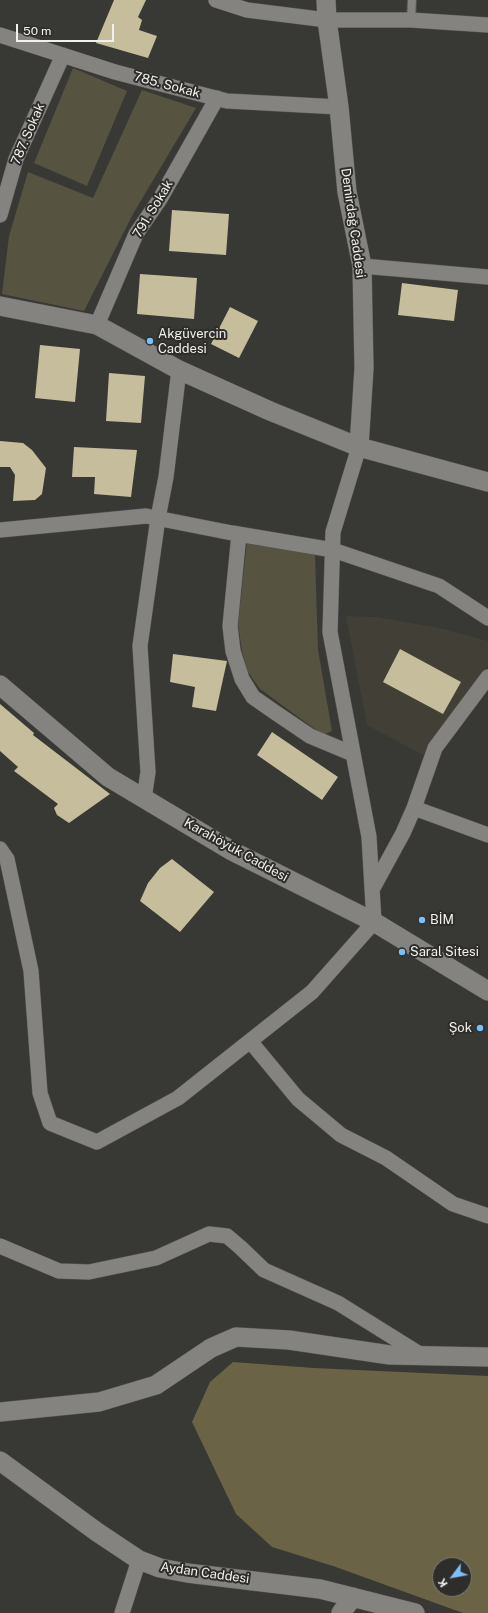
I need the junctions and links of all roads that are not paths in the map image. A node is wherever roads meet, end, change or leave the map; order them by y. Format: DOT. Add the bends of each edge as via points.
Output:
graph roads {
  1 [pos="216,0"];
  2 [pos="326,0"];
  3 [pos="412,0"];
  4 [pos="327,20"];
  5 [pos="411,20"];
  6 [pos="488,25"];
  7 [pos="0,35"];
  8 [pos="63,55"];
  9 [pos="217,98"];
  10 [pos="339,107"];
  11 [pos="0,215"];
  12 [pos="362,266"];
  13 [pos="488,277"];
  14 [pos="0,306"];
  15 [pos="97,325"];
  16 [pos="179,370"];
  17 [pos="360,447"];
  18 [pos="488,482"];
  19 [pos="158,518"];
  20 [pos="0,530"];
  21 [pos="238,534"];
  22 [pos="333,550"];
  23 [pos="488,618"];
  24 [pos="488,677"];
  25 [pos="0,685"];
  26 [pos="353,754"];
  27 [pos="144,799"];
  28 [pos="414,808"];
  29 [pos="488,835"];
  30 [pos="0,849"];
  31 [pos="373,888"];
  32 [pos="374,922"];
  33 [pos="488,991"];
  34 [pos="250,1041"];
  35 [pos="488,1216"];
  36 [pos="0,1246"];
  37 [pos="423,1356"];
  38 [pos="488,1357"];
  39 [pos="0,1412"];
  40 [pos="0,1461"];
  41 [pos="139,1560"];
  42 [pos="353,1597"];
  43 [pos="122,1613"];
  44 [pos="341,1613"];
  45 [pos="416,1613"];
  1 -- 4 [label="street" via="247,10"];
  2 -- 4 [label="street, Demirdağ Caddesi"];
  3 -- 5 [label="lane"];
  4 -- 5 [label="street"];
  4 -- 10 [label="street, Demirdağ Caddesi"];
  5 -- 6 [label="street"];
  7 -- 8 [label="street, 785. Sokak"];
  8 -- 9 [label="street, 785. Sokak" via="115,72"];
  8 -- 11 [label="street, 787. Sokak" via="16,159"];
  9 -- 10 [label="street, 785. Sokak" via="227,101"];
  9 -- 15 [label="street, 791. Sokak" via="160,199 136,234"];
  10 -- 12 [label="street, Demirdağ Caddesi" via="347,192"];
  12 -- 13 [label="street"];
  12 -- 17 [label="street, Demirdağ Caddesi" via="364,368"];
  14 -- 15 [label="street"];
  15 -- 16 [label="street"];
  16 -- 17 [label="street" via="270,411"];
  16 -- 19 [label="street" via="166,477"];
  17 -- 18 [label="street"];
  17 -- 22 [label="street" via="333,532"];
  19 -- 20 [label="street" via="146,516"];
  19 -- 21 [label="street"];
  19 -- 27 [label="street" via="140,646 148,772"];
  21 -- 22 [label="street"];
  21 -- 26 [label="street" via="230,626 233,651 242,679 253,697 272,711 310,736"];
  22 -- 23 [label="street" via="439,586"];
  22 -- 26 [label="street" via="330,632"];
  24 -- 28 [label="street" via="435,748"];
  25 -- 27 [label="street, Karahöyük Caddesi" via="108,777"];
  26 -- 31 [label="street" via="368,836"];
  27 -- 32 [label="street, Karahöyük Caddesi" via="232,851"];
  28 -- 29 [label="street"];
  28 -- 31 [label="street"];
  30 -- 34 [label="street" via="7,860 31,971 40,1093 50,1123 97,1142 178,1098"];
  31 -- 32 [label="street"];
  32 -- 33 [label="street, Karahöyük Caddesi"];
  32 -- 34 [label="street" via="312,992"];
  34 -- 35 [label="street" via="298,1099 341,1135 386,1158 453,1204"];
  36 -- 37 [label="street" via="59,1271 89,1272 156,1258 209,1234 227,1236 264,1270 338,1303"];
  37 -- 38 [label="street"];
  37 -- 39 [label="street" via="390,1355 289,1340 236,1337 211,1348 156,1384 99,1402"];
  40 -- 41 [label="street, Aydan Caddesi"];
  41 -- 42 [label="street, Aydan Caddesi" via="160,1568 187,1573 320,1589"];
  41 -- 43 [label="street"];
  42 -- 44 [label="street"];
  42 -- 45 [label="street, Aydan Caddesi"];
}
